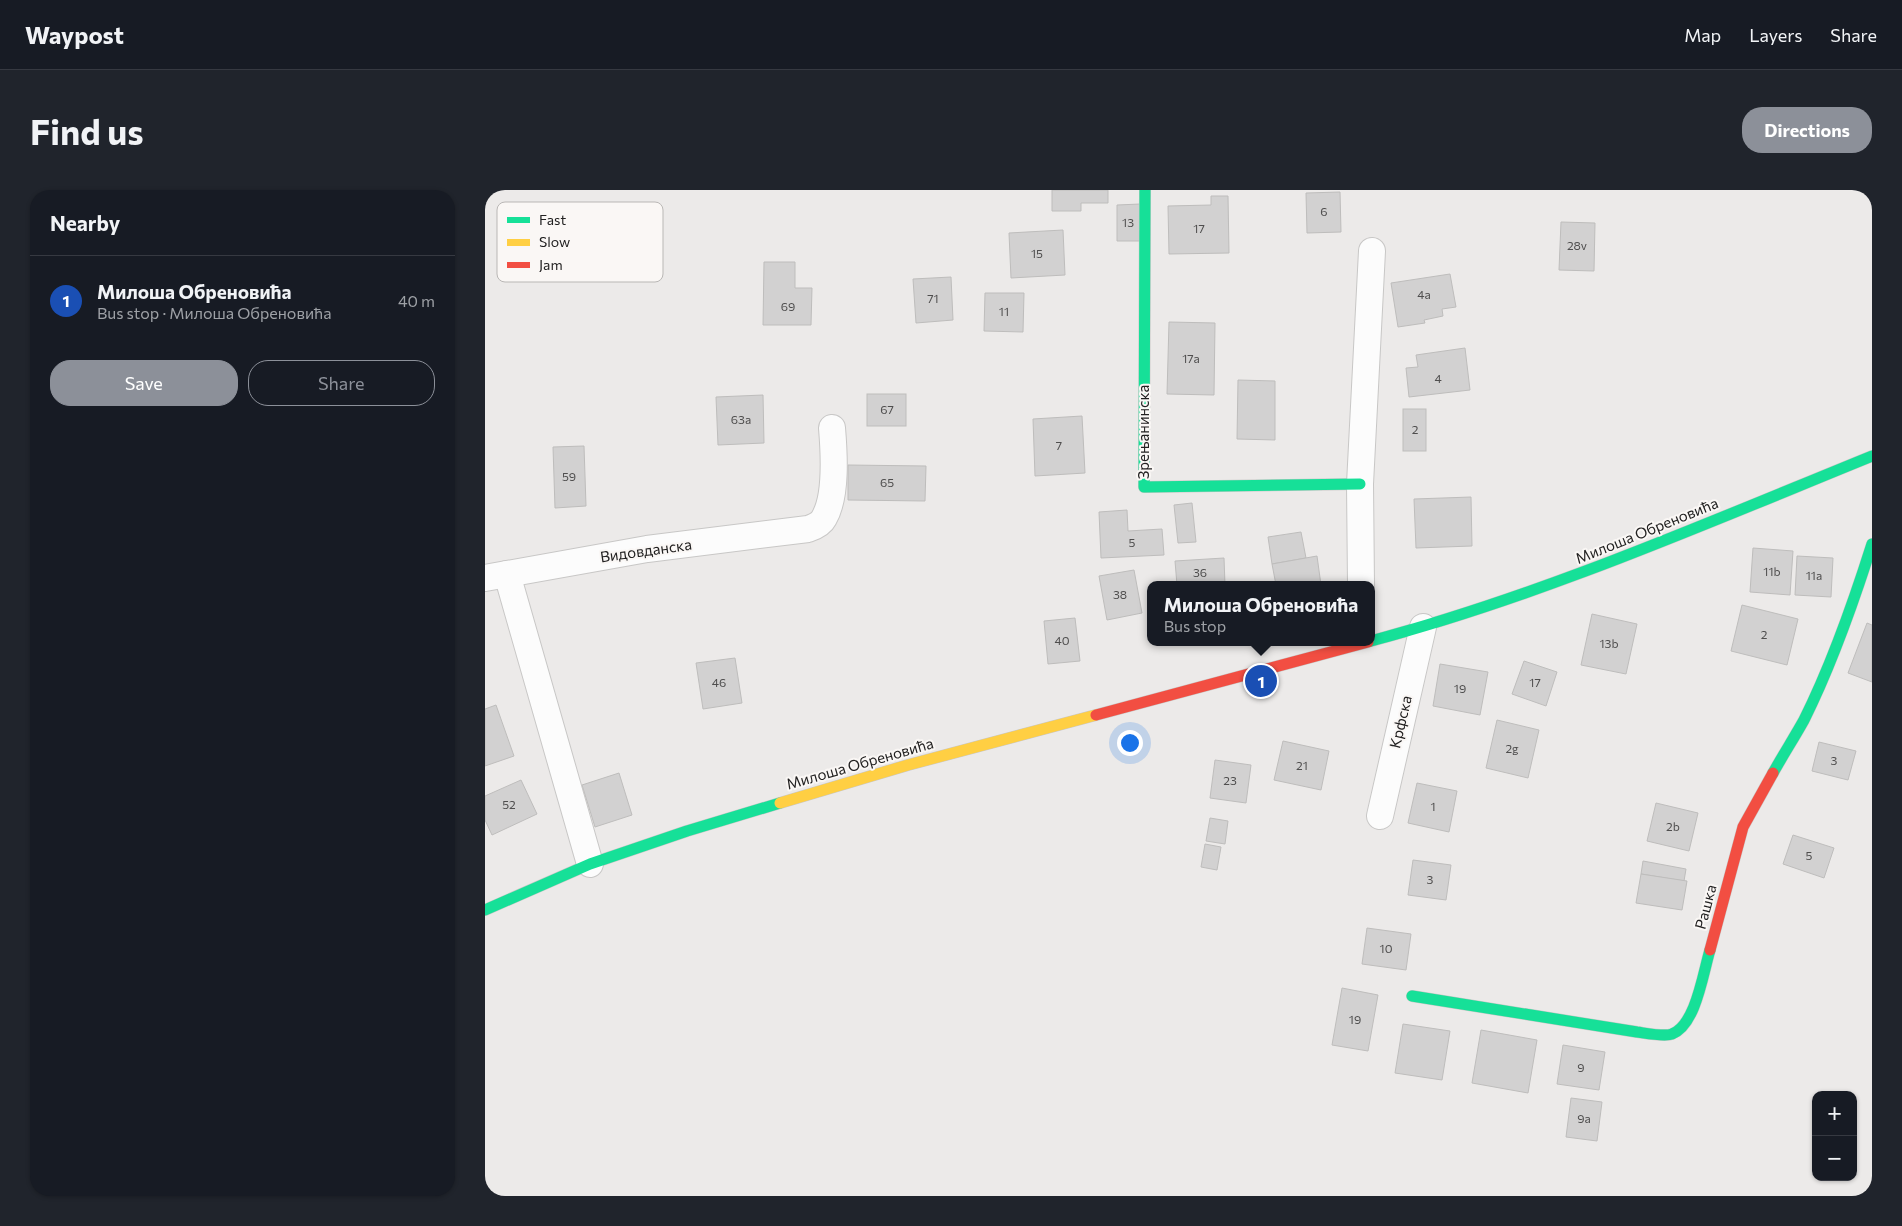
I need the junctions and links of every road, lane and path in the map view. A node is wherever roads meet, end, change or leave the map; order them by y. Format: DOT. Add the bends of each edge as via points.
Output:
graph roads {
  1 [pos="1145,190"];
  2 [pos="1372,251"];
  3 [pos="832,428"];
  4 [pos="1872,456"];
  5 [pos="1360,484"];
  6 [pos="1872,544"];
  7 [pos="496,576"];
  8 [pos="1361,581"];
  9 [pos="1423,627"];
  10 [pos="1375,640"];
  11 [pos="1351,646"];
  12 [pos="1380,816"];
  13 [pos="591,864"];
  14 [pos="485,910"];
  15 [pos="1412,996"];
  1 -- 5 [label="street, Зрењанинска" via="1144,487"];
  2 -- 5 [label="street"];
  3 -- 7 [label="street, Видовданска" via="834,452 830,498 823,520 817,526 647,549"];
  4 -- 9 [label="street, Милоша Обреновића" via="1583,573"];
  5 -- 8 [label="street"];
  6 -- 15 [label="street, Рашка" via="1855,598 1804,719 1743,827 1700,989 1693,1011 1682,1028 1671,1035 1637,1032"];
  7 -- 13 [label="street"];
  9 -- 10 [label="street, Милоша Обреновића"];
  9 -- 12 [label="street, Крфска"];
  11 -- 13 [label="street, Милоша Обреновића" via="898,768 687,831"];
  13 -- 14 [label="street, Милоша Обреновића"];
}
